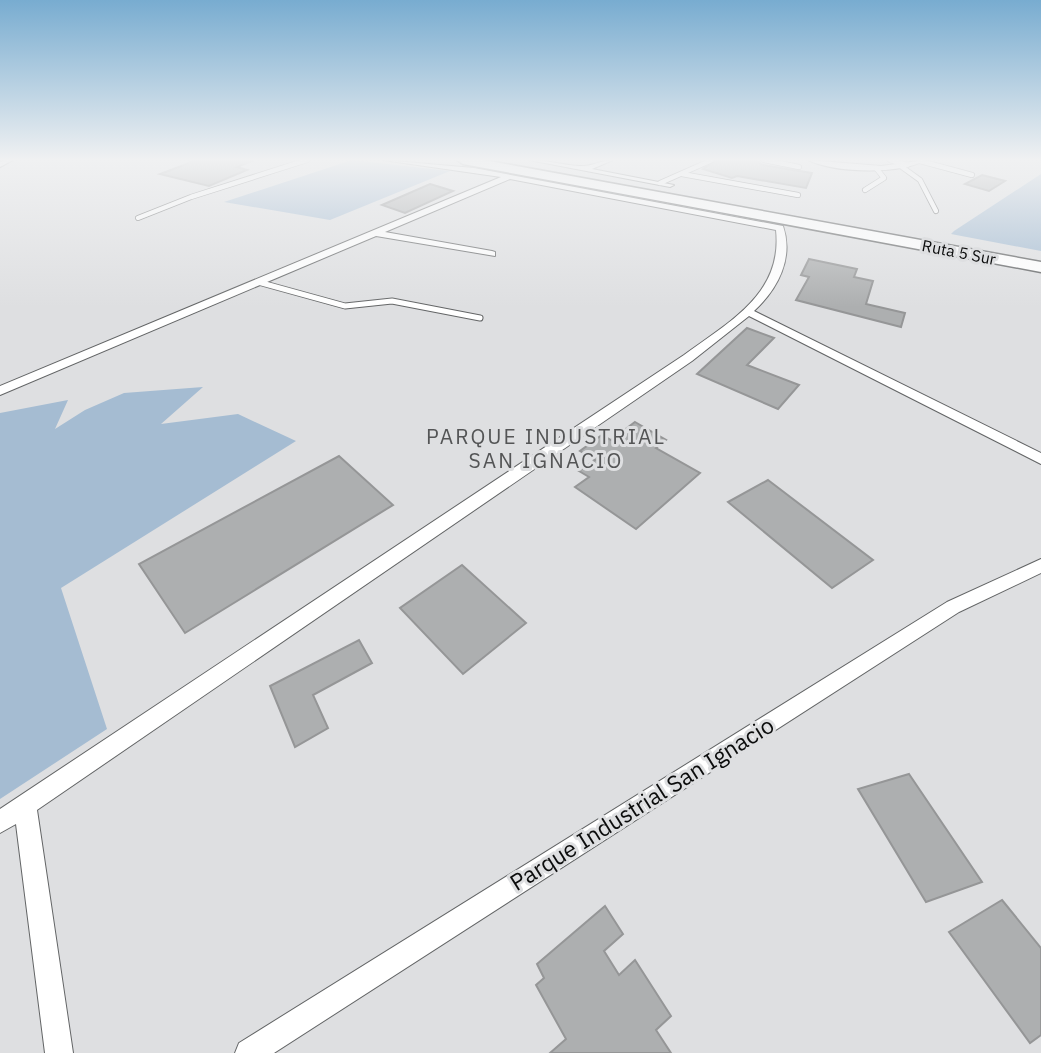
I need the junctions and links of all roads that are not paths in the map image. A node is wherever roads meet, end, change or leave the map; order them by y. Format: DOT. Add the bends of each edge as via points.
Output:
graph roads {
  1 [pos="160,209"];
  2 [pos="432,209"];
  3 [pos="679,209"];
  4 [pos="728,209"];
  5 [pos="772,209"];
  6 [pos="138,218"];
  7 [pos="376,233"];
  8 [pos="492,254"];
  9 [pos="1041,258"];
  10 [pos="1041,267"];
  11 [pos="258,282"];
  12 [pos="747,311"];
  13 [pos="480,318"];
  14 [pos="0,391"];
  15 [pos="1041,459"];
  16 [pos="1041,566"];
  17 [pos="24,805"];
  18 [pos="0,822"];
  19 [pos="59,1053"];
  20 [pos="248,1053"];
  1 -- 6 [label="lane"];
  2 -- 7 [label="street"];
  3 -- 12 [label="street" via="780,228 783,254 778,272"];
  4 -- 10 [label="highway, Ruta 5 Sur"];
  5 -- 9 [label="highway, Ruta 5 Sur"];
  7 -- 8 [label="street"];
  7 -- 11 [label="street"];
  11 -- 13 [label="lane" via="345,306 392,301"];
  11 -- 14 [label="street"];
  12 -- 15 [label="street"];
  12 -- 17 [label="street" via="638,394"];
  16 -- 20 [label="street, Parque Industrial San Ignacio" via="953,607"];
  17 -- 18 [label="street"];
  17 -- 19 [label="street"];
}
